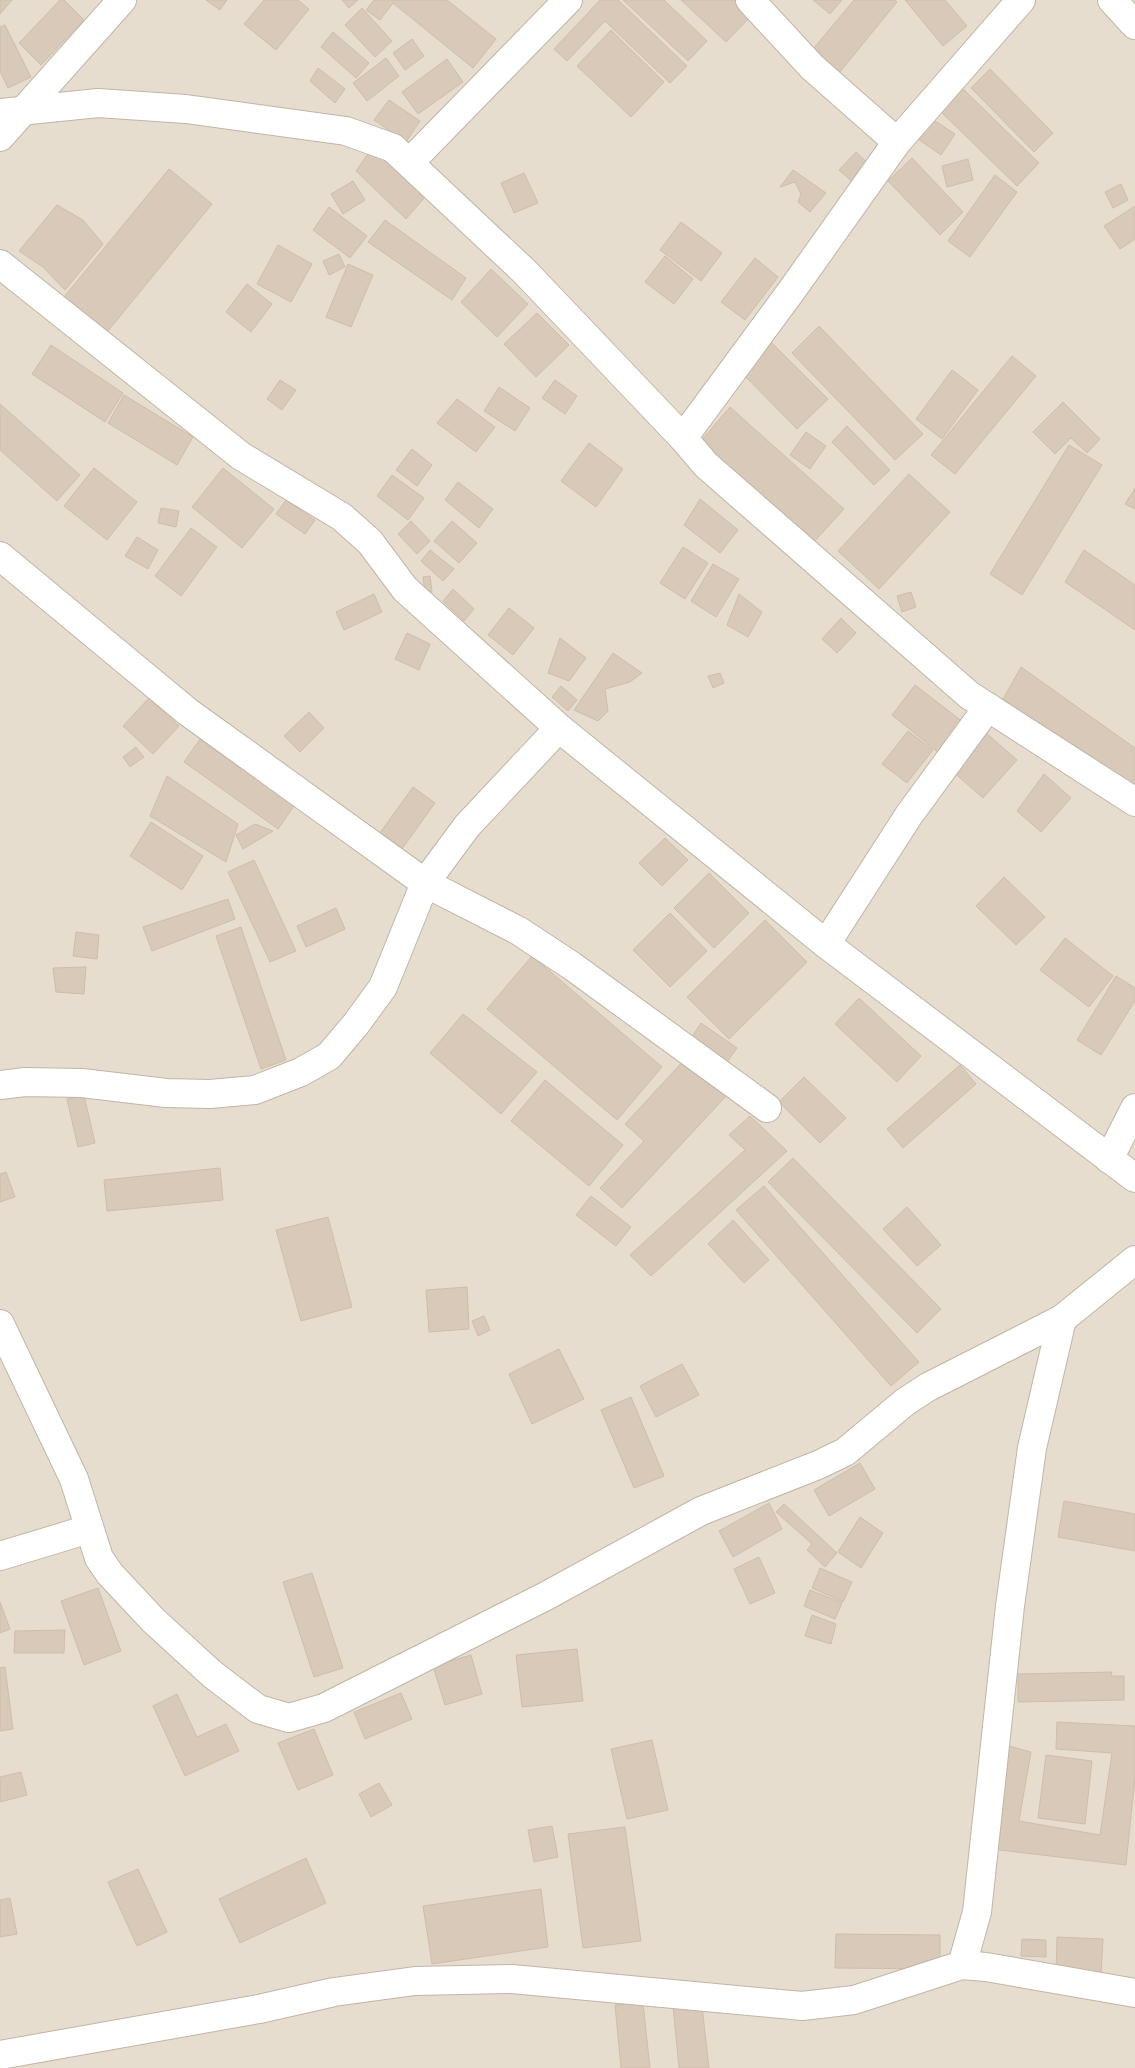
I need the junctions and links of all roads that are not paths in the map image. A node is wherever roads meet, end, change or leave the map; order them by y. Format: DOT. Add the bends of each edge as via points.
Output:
graph roads {
  1 [pos="122,0"];
  2 [pos="568,0"];
  3 [pos="750,0"];
  4 [pos="1021,0"];
  5 [pos="1112,0"];
  6 [pos="1135,25"];
  7 [pos="11,112"];
  8 [pos="0,137"];
  9 [pos="898,142"];
  10 [pos="410,162"];
  11 [pos="0,264"];
  12 [pos="682,438"];
  13 [pos="0,556"];
  14 [pos="988,706"];
  15 [pos="559,728"];
  16 [pos="1135,802"];
  17 [pos="425,883"];
  18 [pos="826,944"];
  19 [pos="0,1085"];
  20 [pos="767,1108"];
  21 [pos="1135,1108"];
  22 [pos="1109,1159"];
  23 [pos="1135,1178"];
  24 [pos="1135,1260"];
  25 [pos="1062,1319"];
  26 [pos="0,1324"];
  27 [pos="89,1530"];
  28 [pos="0,1556"];
  29 [pos="962,1965"];
  30 [pos="1135,1993"];
  31 [pos="0,2055"];
  1 -- 7 [label="street"];
  2 -- 10 [label="street"];
  3 -- 9 [label="street" via="812,67"];
  4 -- 9 [label="street"];
  5 -- 6 [label="street"];
  7 -- 8 [label="street"];
  7 -- 10 [label="street" via="98,103 186,109 284,121 346,131 393,148"];
  9 -- 12 [label="street"];
  10 -- 12 [label="street" via="525,272"];
  11 -- 15 [label="street" via="241,456 342,517 370,542 405,589"];
  12 -- 14 [label="street" via="706,465 969,695"];
  13 -- 17 [label="street" via="188,712"];
  14 -- 16 [label="street"];
  14 -- 18 [label="street" via="909,815"];
  15 -- 17 [label="street" via="467,826"];
  15 -- 18 [label="street"];
  17 -- 19 [label="street" via="383,987 329,1056 301,1072 255,1090 210,1094 166,1093 82,1083"];
  17 -- 20 [label="street" via="526,936 572,966"];
  18 -- 22 [label="street"];
  21 -- 22 [label="street"];
  22 -- 23 [label="street"];
  24 -- 25 [label="street"];
  25 -- 27 [label="street" via="928,1387 845,1452 701,1511 546,1596 324,1708 289,1718 258,1709 212,1674 153,1620 104,1566"];
  25 -- 29 [label="street" via="1032,1448 1010,1606 977,1912"];
  26 -- 27 [label="street" via="74,1479"];
  27 -- 28 [label="street"];
  29 -- 30 [label="street"];
  29 -- 31 [label="street" via="854,2000 802,2006 512,1979 415,1981 334,1992 259,2009"];
}
